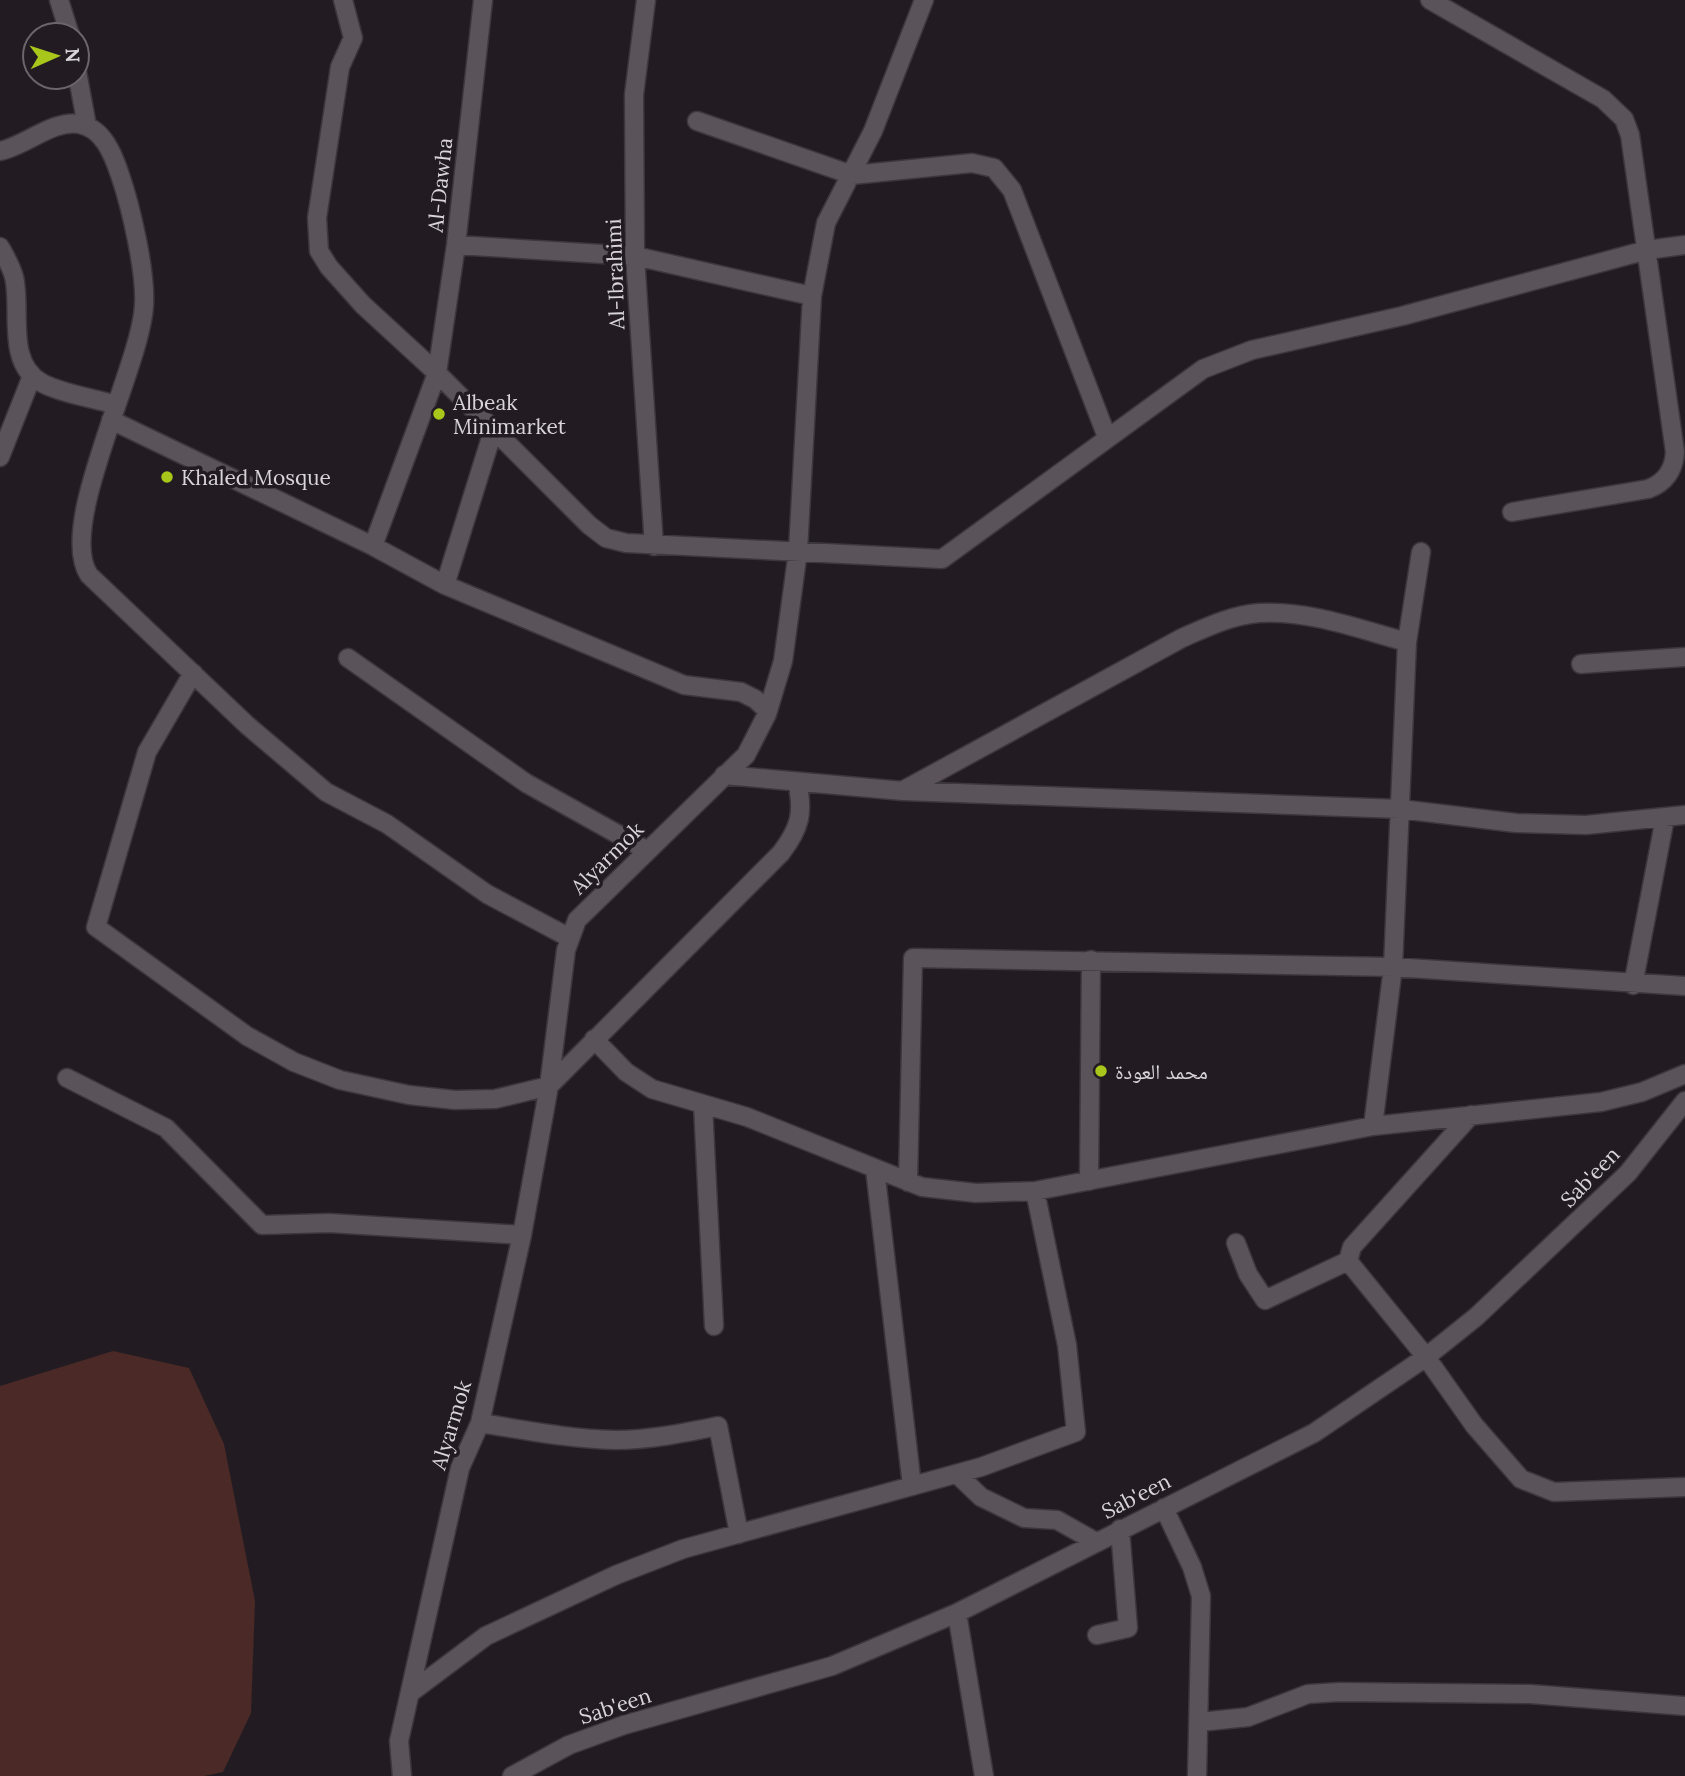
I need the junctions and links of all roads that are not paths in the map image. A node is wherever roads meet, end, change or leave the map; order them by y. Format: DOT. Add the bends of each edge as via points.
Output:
graph roads {
  1 [pos="59,0"];
  2 [pos="343,0"];
  3 [pos="483,0"];
  4 [pos="646,0"];
  5 [pos="924,0"];
  6 [pos="1430,0"];
  7 [pos="66,21"];
  8 [pos="81,91"];
  9 [pos="697,121"];
  10 [pos="87,126"];
  11 [pos="0,151"];
  12 [pos="852,175"];
  13 [pos="456,244"];
  14 [pos="1685,246"];
  15 [pos="0,247"];
  16 [pos="1647,250"];
  17 [pos="635,256"];
  18 [pos="812,296"];
  19 [pos="437,373"];
  20 [pos="33,376"];
  21 [pos="113,412"];
  22 [pos="494,431"];
  23 [pos="1107,437"];
  24 [pos="0,457"];
  25 [pos="1512,512"];
  26 [pos="373,546"];
  27 [pos="654,547"];
  28 [pos="798,551"];
  29 [pos="1420,552"];
  30 [pos="445,585"];
  31 [pos="1407,642"];
  32 [pos="1685,656"];
  33 [pos="348,658"];
  34 [pos="1581,664"];
  35 [pos="193,673"];
  36 [pos="768,711"];
  37 [pos="724,775"];
  38 [pos="797,782"];
  39 [pos="903,791"];
  40 [pos="1400,809"];
  41 [pos="1685,815"];
  42 [pos="1665,818"];
  43 [pos="646,850"];
  44 [pos="570,937"];
  45 [pos="1091,960"];
  46 [pos="1393,967"];
  47 [pos="1633,985"];
  48 [pos="1685,986"];
  49 [pos="594,1039"];
  50 [pos="1685,1074"];
  51 [pos="67,1078"];
  52 [pos="549,1086"];
  53 [pos="1685,1101"];
  54 [pos="703,1105"];
  55 [pos="1472,1115"];
  56 [pos="1373,1126"];
  57 [pos="875,1169"];
  58 [pos="1089,1181"];
  59 [pos="908,1182"];
  60 [pos="1035,1191"];
  61 [pos="522,1235"];
  62 [pos="1236,1242"];
  63 [pos="1348,1261"];
  64 [pos="714,1326"];
  65 [pos="1426,1357"];
  66 [pos="480,1423"];
  67 [pos="957,1474"];
  68 [pos="912,1486"];
  69 [pos="1685,1487"];
  70 [pos="1164,1508"];
  71 [pos="1120,1529"];
  72 [pos="739,1534"];
  73 [pos="1096,1542"];
  74 [pos="957,1613"];
  75 [pos="1097,1635"];
  76 [pos="410,1693"];
  77 [pos="1685,1706"];
  78 [pos="1199,1722"];
  79 [pos="402,1776"];
  80 [pos="512,1776"];
  81 [pos="984,1776"];
  82 [pos="1197,1776"];
  1 -- 7 [label="street"];
  2 -- 19 [label="street" via="353,38 340,67 317,218 319,251 363,305"];
  3 -- 13 [label="street, Al-Dawha"];
  4 -- 17 [label="street, Al-Ibrahimi" via="634,95"];
  5 -- 12 [label="street, Alyarmok"];
  6 -- 16 [label="street" via="1618,112 1630,135"];
  8 -- 10 [label="street"];
  9 -- 12 [label="street"];
  10 -- 11 [label="street" via="67,124"];
  10 -- 21 [label="street" via="102,137 115,161 144,284 141,330"];
  12 -- 18 [label="street, Alyarmok" via="826,223"];
  12 -- 23 [label="street" via="972,163 994,168 1004,177"];
  13 -- 17 [label="street"];
  13 -- 19 [label="street, Al-Dawha"];
  14 -- 16 [label="street"];
  15 -- 20 [label="street" via="14,277 16,329 23,361"];
  16 -- 23 [label="street" via="1402,316 1252,350 1203,369"];
  16 -- 25 [label="street" via="1675,448 1671,470 1648,489"];
  17 -- 18 [label="street"];
  17 -- 27 [label="street, Al-Ibrahimi"];
  18 -- 28 [label="street, Alyarmok"];
  19 -- 22 [label="street"];
  19 -- 26 [label="street, Al-Dawha"];
  20 -- 21 [label="street"];
  20 -- 24 [label="street"];
  21 -- 26 [label="street"];
  21 -- 35 [label="street" via="82,526 83,566"];
  22 -- 27 [label="street" via="606,538"];
  22 -- 30 [label="street"];
  23 -- 28 [label="street" via="942,559"];
  26 -- 30 [label="street"];
  27 -- 28 [label="street"];
  28 -- 36 [label="street, Alyarmok" via="783,661"];
  29 -- 31 [label="street"];
  30 -- 36 [label="street" via="684,685 741,692"];
  31 -- 39 [label="street" via="1293,614 1258,613 1220,621"];
  31 -- 40 [label="street"];
  32 -- 34 [label="street"];
  33 -- 43 [label="street" via="526,783"];
  35 -- 44 [label="street" via="326,792 387,824 487,894"];
  35 -- 52 [label="street" via="147,752 96,928 247,1036 340,1080 455,1100 495,1100"];
  36 -- 37 [label="street, Alyarmok" via="746,755"];
  37 -- 38 [label="street"];
  37 -- 43 [label="street, Alyarmok"];
  38 -- 39 [label="street"];
  38 -- 49 [label="street" via="802,817 797,833"];
  39 -- 40 [label="street"];
  40 -- 42 [label="street" via="1516,823 1586,825"];
  40 -- 46 [label="street"];
  41 -- 42 [label="street"];
  42 -- 47 [label="street"];
  43 -- 44 [label="street, Alyarmok" via="577,920"];
  44 -- 52 [label="street, Alyarmok"];
  45 -- 46 [label="street"];
  45 -- 58 [label="street"];
  45 -- 59 [label="street" via="913,958"];
  46 -- 47 [label="street"];
  46 -- 56 [label="street"];
  47 -- 48 [label="street"];
  49 -- 52 [label="street"];
  49 -- 54 [label="street" via="637,1081"];
  50 -- 55 [label="street" via="1601,1102"];
  51 -- 61 [label="street" via="166,1128 262,1225 329,1223"];
  52 -- 61 [label="street, Alyarmok"];
  53 -- 65 [label="street, Sab'een" via="1628,1173 1485,1308"];
  54 -- 57 [label="street" via="747,1117"];
  54 -- 64 [label="street"];
  55 -- 56 [label="street"];
  55 -- 63 [label="street" via="1352,1247"];
  56 -- 58 [label="street"];
  57 -- 59 [label="street"];
  57 -- 68 [label="street"];
  58 -- 60 [label="street"];
  59 -- 60 [label="street" via="976,1193"];
  60 -- 67 [label="street" via="1067,1345 1076,1432"];
  61 -- 66 [label="street, Alyarmok"];
  62 -- 63 [label="street" via="1248,1274 1265,1300"];
  63 -- 65 [label="street"];
  65 -- 69 [label="street" via="1512,1471 1531,1485 1566,1493"];
  65 -- 70 [label="street, Sab'een" via="1314,1433"];
  66 -- 72 [label="street" via="616,1440 718,1426"];
  66 -- 76 [label="street, Alyarmok" via="460,1468"];
  67 -- 68 [label="street"];
  67 -- 73 [label="street" via="981,1497 1024,1518 1058,1520"];
  68 -- 72 [label="street"];
  70 -- 71 [label="street, Sab'een"];
  70 -- 78 [label="street" via="1201,1597"];
  71 -- 73 [label="street, Sab'een"];
  71 -- 75 [label="street" via="1128,1628"];
  72 -- 76 [label="street" via="616,1575 486,1636"];
  73 -- 74 [label="street, Sab'een"];
  74 -- 80 [label="street, Sab'een" via="832,1666 569,1745"];
  74 -- 81 [label="street"];
  76 -- 79 [label="street, Alyarmok" via="399,1741"];
  77 -- 78 [label="street" via="1530,1694 1340,1692 1308,1694 1248,1717"];
  78 -- 82 [label="street"];
}
